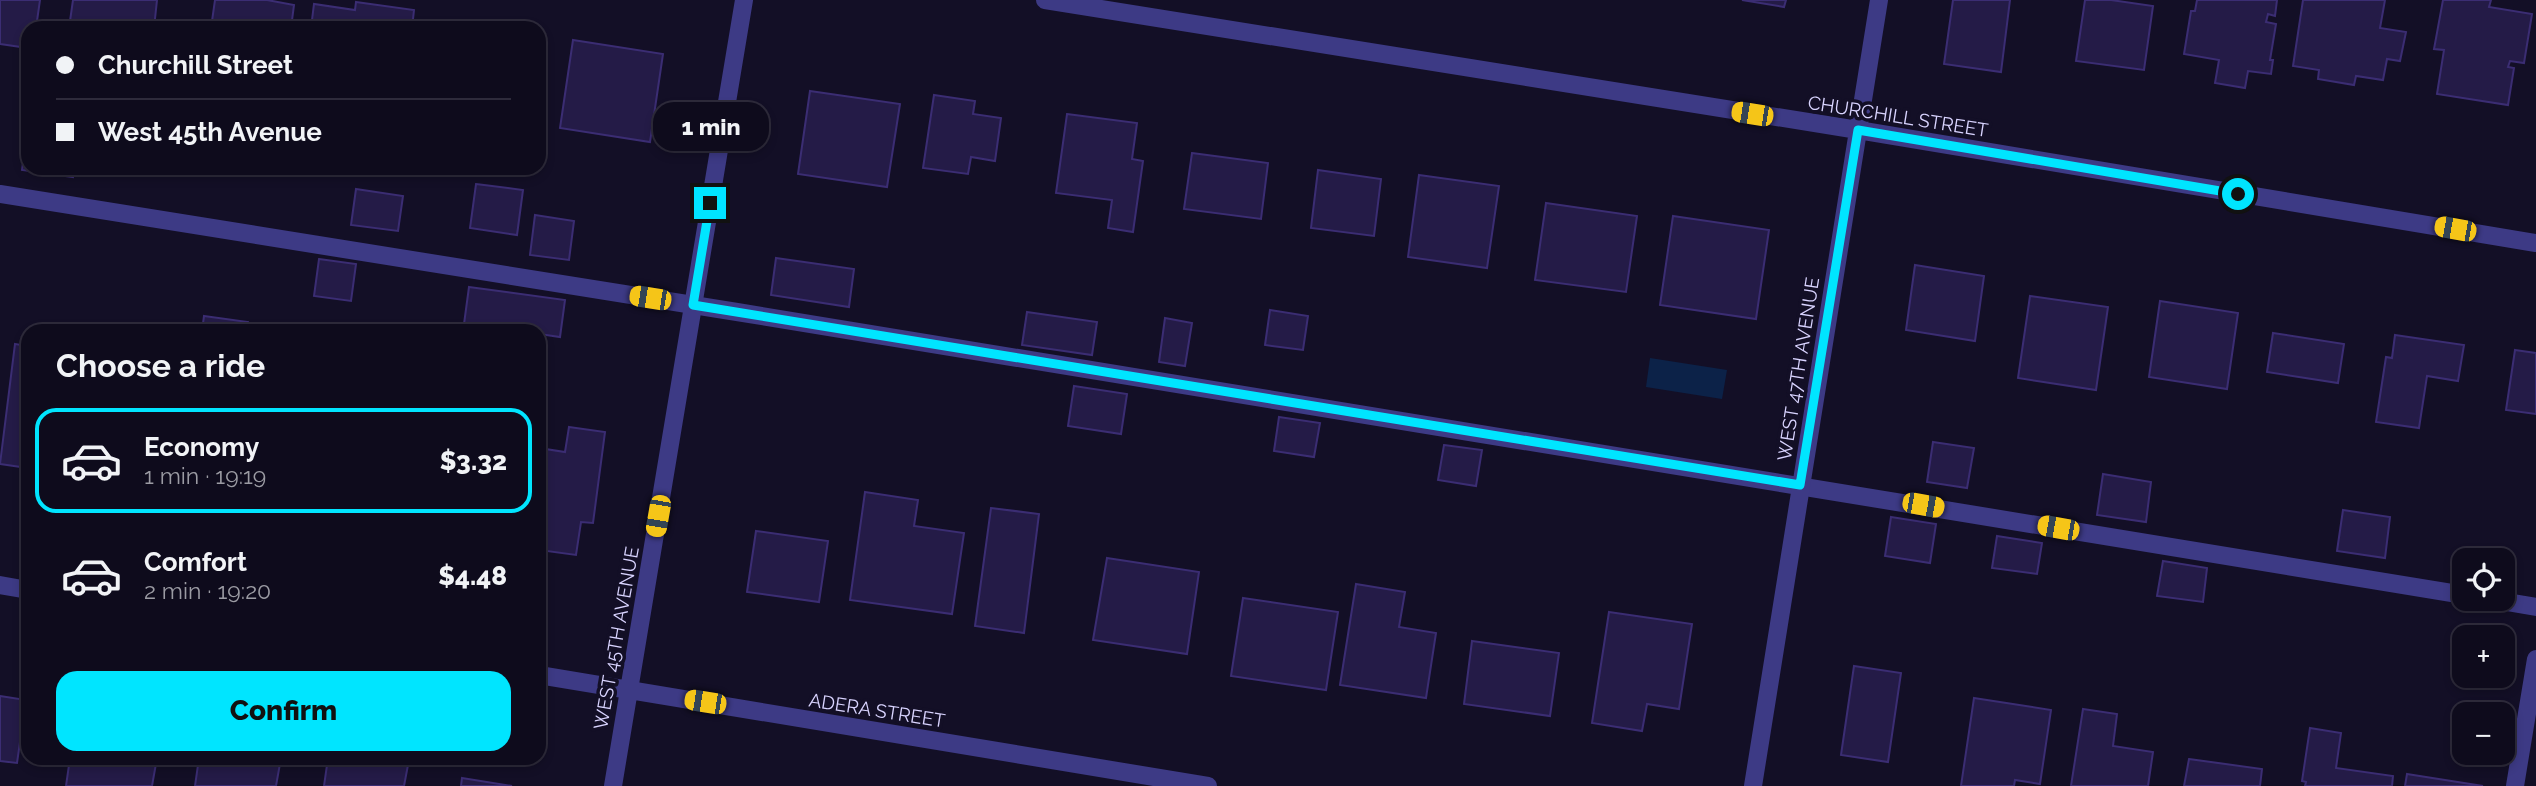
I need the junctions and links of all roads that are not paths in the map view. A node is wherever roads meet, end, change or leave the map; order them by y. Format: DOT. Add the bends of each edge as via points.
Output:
graph roads {
  1 [pos="744,0"];
  2 [pos="1045,0"];
  3 [pos="1880,0"];
  4 [pos="1858,130"];
  5 [pos="0,194"];
  6 [pos="2536,243"];
  7 [pos="693,305"];
  8 [pos="1800,485"];
  9 [pos="0,585"];
  10 [pos="21,589"];
  11 [pos="2452,593"];
  12 [pos="2515,603"];
  13 [pos="2536,607"];
  14 [pos="2536,659"];
  15 [pos="546,676"];
  16 [pos="629,690"];
  17 [pos="613,786"];
  18 [pos="1208,786"];
  19 [pos="1753,786"];
  20 [pos="2515,786"];
  1 -- 7 [label="street, WEST 45TH AVENUE"];
  2 -- 4 [label="street, CHURCHILL STREET"];
  3 -- 4 [label="street, WEST 47TH AVENUE"];
  4 -- 6 [label="street, CHURCHILL STREET"];
  4 -- 8 [label="street, WEST 47TH AVENUE"];
  5 -- 7 [label="street"];
  7 -- 8 [label="street"];
  7 -- 16 [label="street, WEST 45TH AVENUE"];
  8 -- 11 [label="street"];
  8 -- 19 [label="street, WEST 47TH AVENUE"];
  9 -- 10 [label="street"];
  12 -- 13 [label="street"];
  14 -- 20 [label="street"];
  15 -- 16 [label="street, ADERA STREET"];
  16 -- 17 [label="street, WEST 45TH AVENUE"];
  16 -- 18 [label="street, ADERA STREET"];
}
